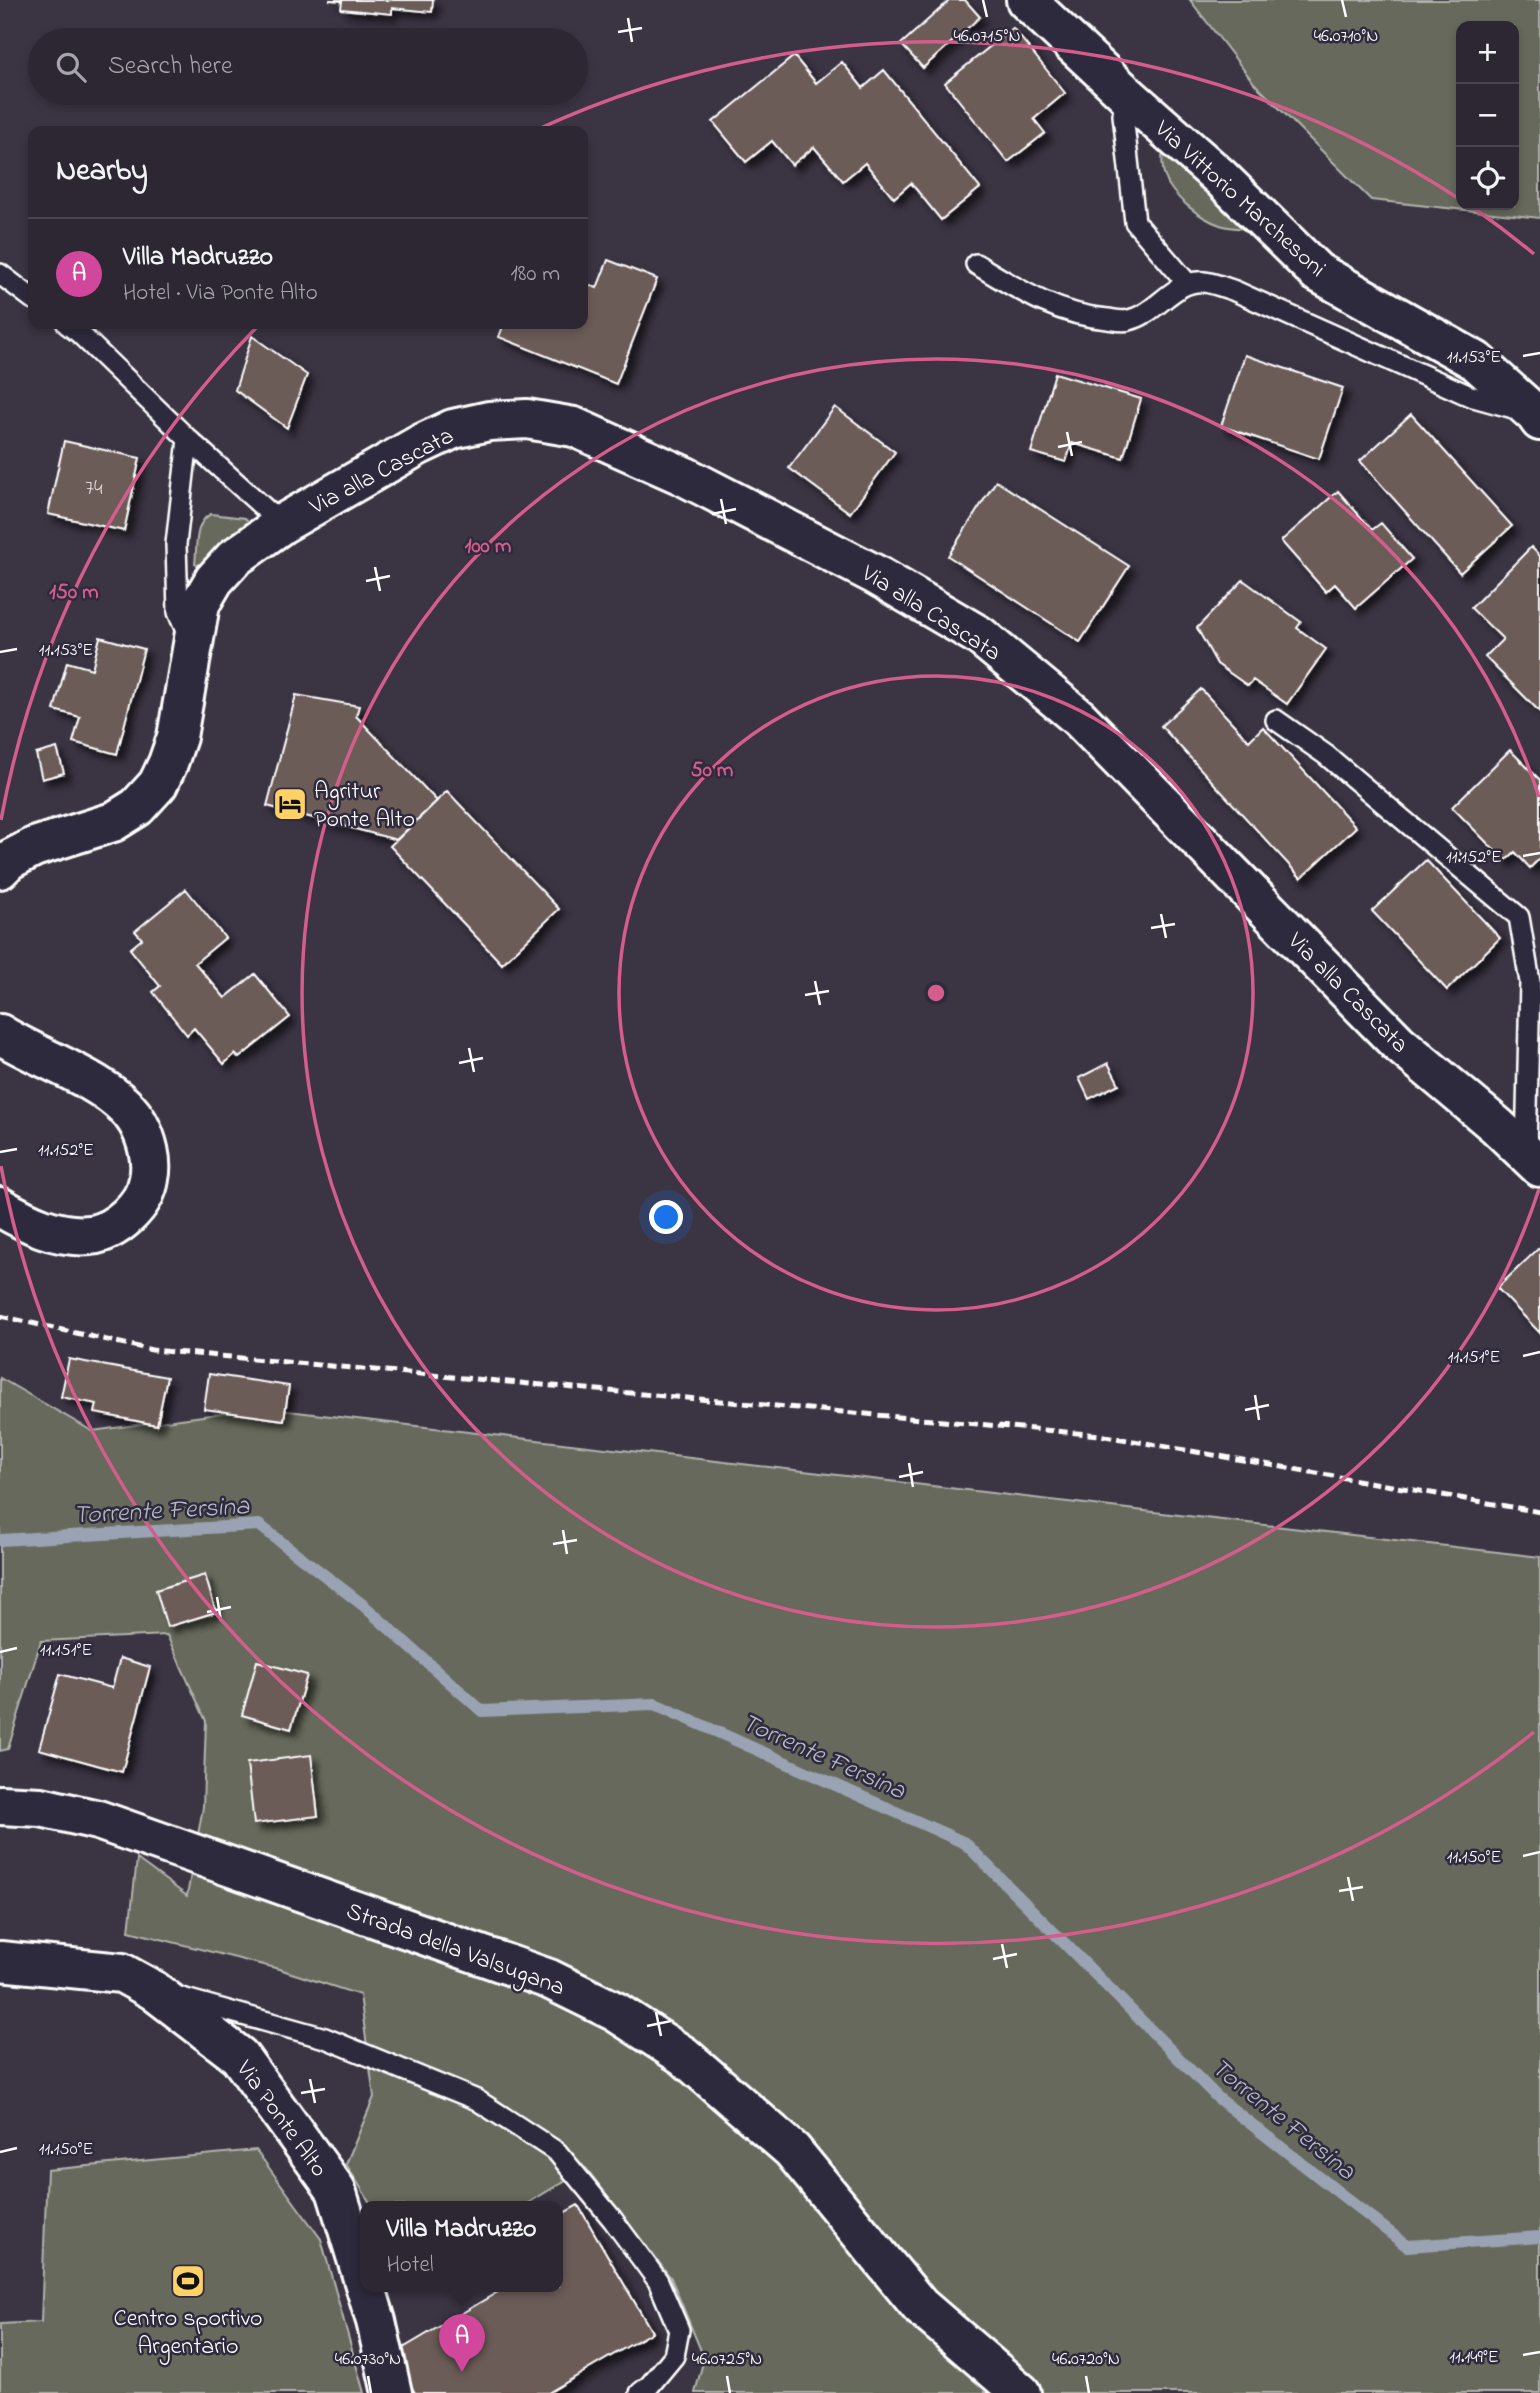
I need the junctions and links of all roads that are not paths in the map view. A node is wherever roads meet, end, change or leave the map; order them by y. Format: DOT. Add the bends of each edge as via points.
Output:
graph roads {
  1 [pos="1026,0"];
  2 [pos="1125,93"];
  3 [pos="976,264"];
  4 [pos="0,274"];
  5 [pos="1188,284"];
  6 [pos="28,295"];
  7 [pos="74,329"];
  8 [pos="1538,416"];
  9 [pos="188,439"];
  10 [pos="282,524"];
  11 [pos="192,646"];
  12 [pos="1276,720"];
  13 [pos="0,869"];
  14 [pos="0,1034"];
  15 [pos="1533,1160"];
  16 [pos="0,1207"];
  17 [pos="0,1805"];
  18 [pos="0,1961"];
  19 [pos="153,1990"];
  20 [pos="360,2269"];
  21 [pos="367,2292"];
  22 [pos="392,2393"];
  23 [pos="640,2393"];
  24 [pos="1021,2393"];
  1 -- 2 [label="street, Via Vittorio Marchesoni"];
  2 -- 5 [label="lane" via="1123,115 1135,222"];
  2 -- 8 [label="street, Via Vittorio Marchesoni" via="1317,272 1476,361"];
  3 -- 5 [label="lane" via="1034,300 1085,317 1127,321 1145,315"];
  4 -- 6 [label="lane"];
  5 -- 8 [label="lane" via="1204,282 1235,291 1470,397"];
  7 -- 9 [label="lane, Via alla Cascata"];
  9 -- 10 [label="lane, Via alla Cascata"];
  9 -- 11 [label="lane" via="176,544 178,612"];
  10 -- 11 [label="street, Via alla Cascata" via="234,558 214,580 200,604"];
  10 -- 15 [label="street, Via alla Cascata" via="419,445 453,429 489,421 527,419 574,427 684,476 876,575 980,636 1079,718 1398,1043"];
  11 -- 13 [label="street, Via alla Cascata" via="177,737 158,784 137,807 113,822 34,847"];
  12 -- 15 [label="lane, Via alla Cascata" via="1326,755 1519,917 1530,982"];
  14 -- 16 [label="street" via="123,1103 149,1150 149,1180 136,1207 115,1226 92,1235 34,1226"];
  17 -- 24 [label="street, Strada della Valsugana" via="41,1807 98,1820 549,1979 615,2012 684,2056 792,2150 920,2306"];
  18 -- 19 [label="street, Via Ponte Alto" via="122,1973"];
  19 -- 20 [label="street, Via Ponte Alto" via="239,2056 336,2190"];
  19 -- 23 [label="lane" via="338,2043 477,2100 557,2152 658,2281 679,2330 674,2356"];
  21 -- 22 [label="street, Via Ponte Alto"];
}
